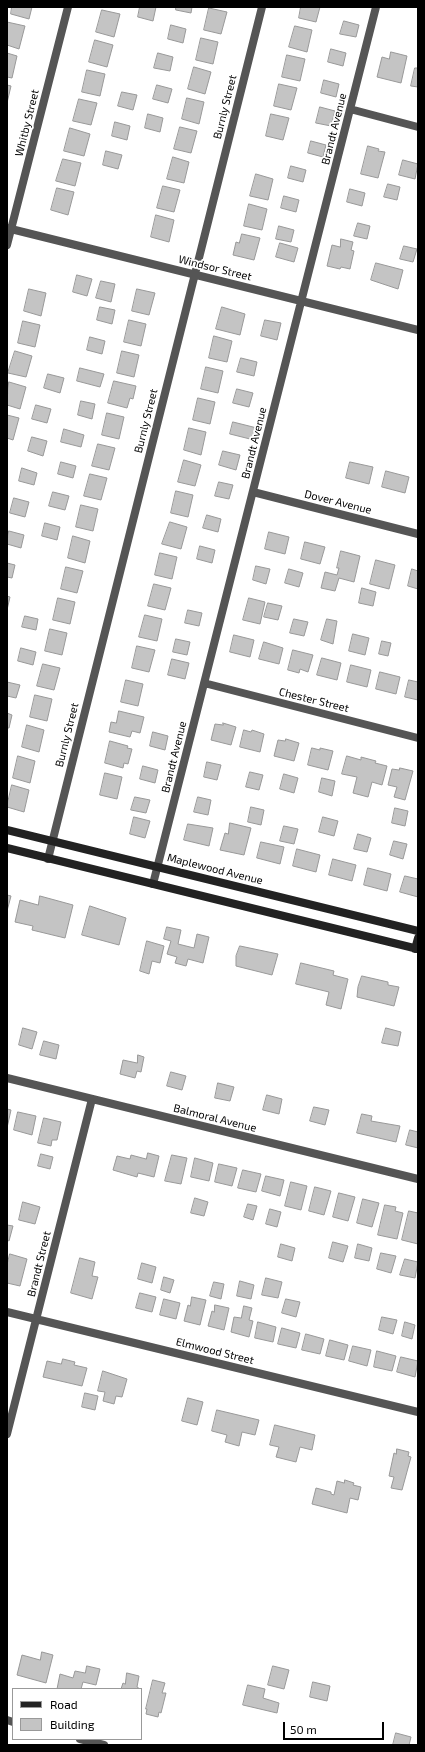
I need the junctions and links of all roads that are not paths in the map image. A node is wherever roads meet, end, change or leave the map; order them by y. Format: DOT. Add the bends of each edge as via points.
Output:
graph roads {
  1 [pos="68,7"];
  2 [pos="262,7"];
  3 [pos="376,7"];
  4 [pos="350,109"];
  5 [pos="418,126"];
  6 [pos="9,228"];
  7 [pos="7,245"];
  8 [pos="194,274"];
  9 [pos="301,301"];
  10 [pos="418,330"];
  11 [pos="253,492"];
  12 [pos="418,534"];
  13 [pos="204,683"];
  14 [pos="418,738"];
  15 [pos="7,830"];
  16 [pos="52,841"];
  17 [pos="7,848"];
  18 [pos="48,858"];
  19 [pos="158,866"];
  20 [pos="153,884"];
  21 [pos="418,930"];
  22 [pos="418,938"];
  23 [pos="417,949"];
  24 [pos="7,1078"];
  25 [pos="92,1099"];
  26 [pos="418,1179"];
  27 [pos="7,1312"];
  28 [pos="36,1319"];
  29 [pos="418,1412"];
  30 [pos="7,1434"];
  31 [pos="84,1740"];
  32 [pos="104,1745"];
  1 -- 6 [label="street, Whitby Street"];
  2 -- 8 [label="street, Burnly Street"];
  3 -- 4 [label="street, Brandt Avenue"];
  4 -- 5 [label="street"];
  4 -- 9 [label="street, Brandt Avenue"];
  6 -- 7 [label="street, Whitby Street"];
  6 -- 8 [label="street, Windsor Street"];
  8 -- 9 [label="street, Windsor Street"];
  8 -- 16 [label="street, Burnly Street"];
  9 -- 10 [label="street, Windsor Street"];
  9 -- 11 [label="street, Brandt Avenue"];
  11 -- 12 [label="street, Dover Avenue"];
  11 -- 13 [label="street, Brandt Avenue"];
  13 -- 14 [label="street, Chester Street"];
  13 -- 19 [label="street, Brandt Avenue"];
  15 -- 16 [label="street, Maplewood Avenue"];
  16 -- 18 [label="street, Burnly Street"];
  16 -- 19 [label="street, Maplewood Avenue"];
  17 -- 18 [label="street"];
  18 -- 20 [label="street"];
  19 -- 20 [label="street, Brandt Avenue"];
  19 -- 21 [label="street, Maplewood Avenue"];
  20 -- 23 [label="street"];
  22 -- 23 [label="street"];
  24 -- 25 [label="street, Balmoral Avenue"];
  25 -- 26 [label="street, Balmoral Avenue"];
  25 -- 28 [label="street, Brandt Street"];
  27 -- 28 [label="street, Elmwood Street"];
  28 -- 29 [label="street, Elmwood Street"];
  28 -- 30 [label="street, Brandt Street"];
  31 -- 32 [label="street"];
}
